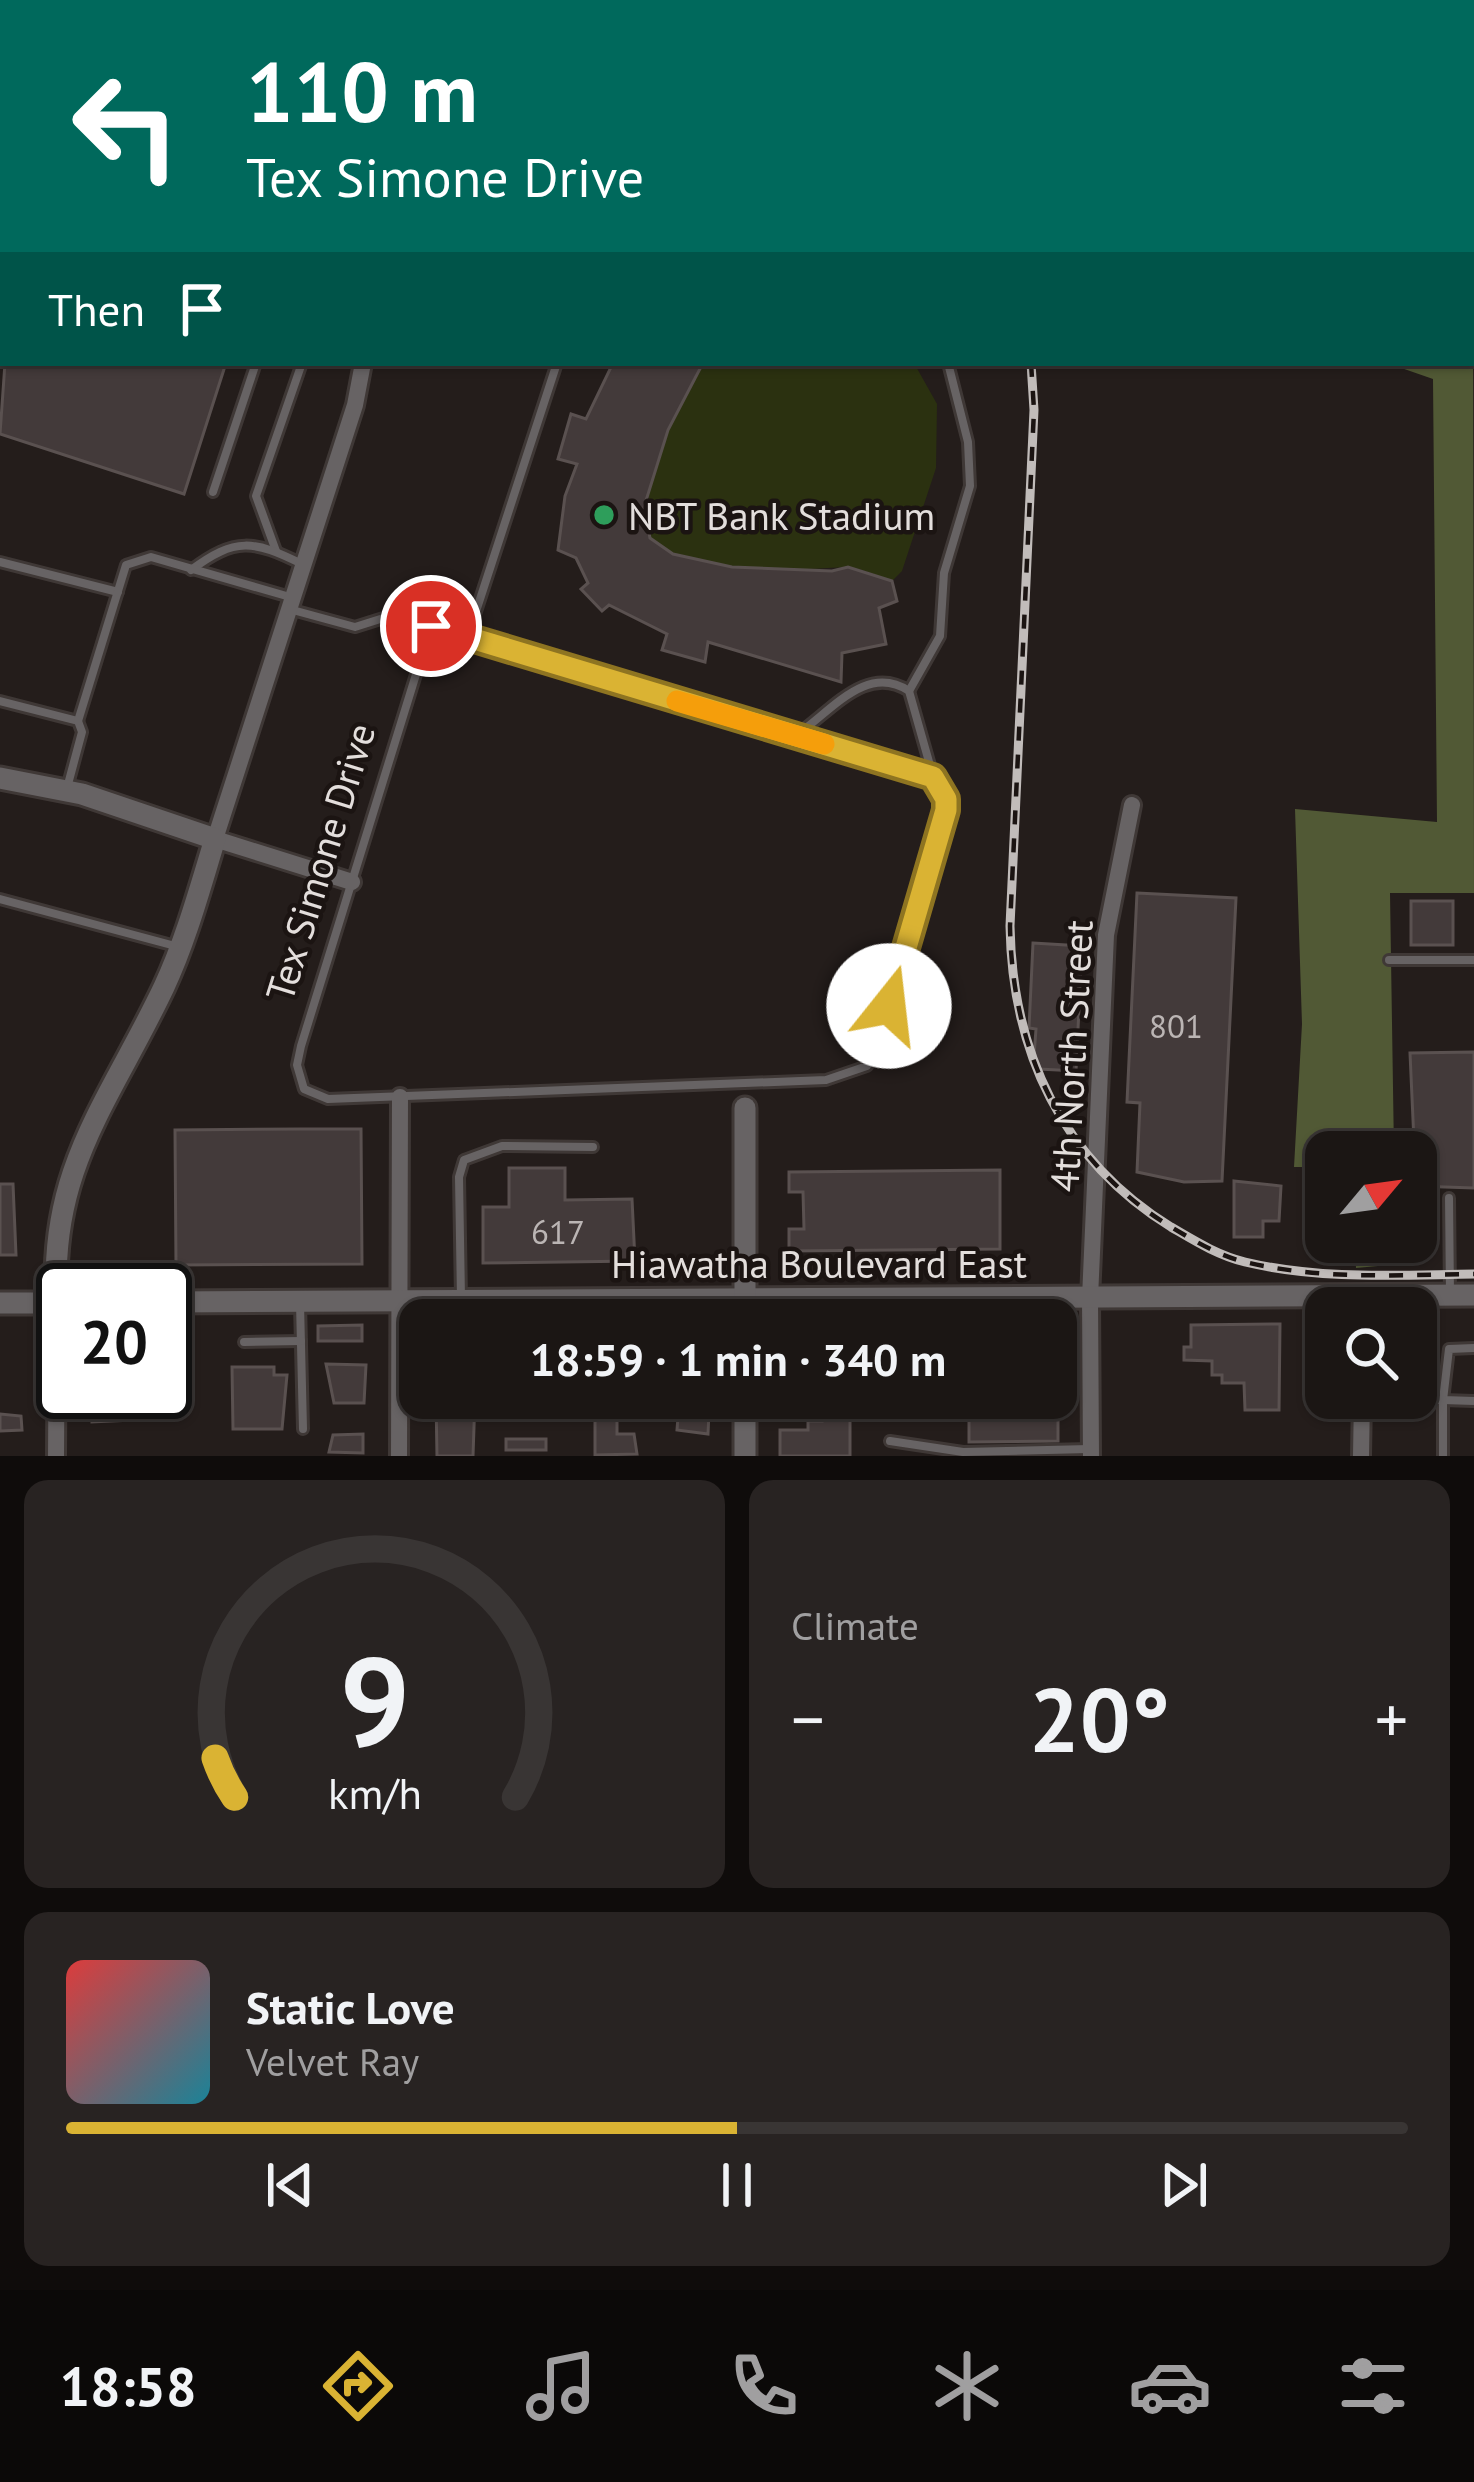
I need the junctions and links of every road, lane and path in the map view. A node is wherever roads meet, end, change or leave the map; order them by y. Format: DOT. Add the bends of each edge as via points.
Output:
graph roads {
  1 [pos="255,366"];
  2 [pos="301,366"];
  3 [pos="362,366"];
  4 [pos="555,366"];
  5 [pos="949,366"];
  6 [pos="213,492"];
  7 [pos="276,551"];
  8 [pos="0,562"];
  9 [pos="304,565"];
  10 [pos="191,570"];
  11 [pos="118,592"];
  12 [pos="291,604"];
  13 [pos="431,626"];
  14 [pos="467,638"];
  15 [pos="910,692"];
  16 [pos="0,700"];
  17 [pos="78,721"];
  18 [pos="795,736"];
  19 [pos="933,777"];
  20 [pos="0,778"];
  21 [pos="67,790"];
  22 [pos="1132,805"];
  23 [pos="215,838"];
  24 [pos="352,882"];
  25 [pos="0,899"];
  26 [pos="180,947"];
  27 [pos="1389,960"];
  28 [pos="1474,960"];
  29 [pos="745,1083"];
  30 [pos="400,1097"];
  31 [pos="745,1108"];
  32 [pos="593,1147"];
  33 [pos="1449,1198"];
  34 [pos="59,1263"];
  35 [pos="1450,1295"];
  36 [pos="1474,1295"];
  37 [pos="1437,1296"];
  38 [pos="1090,1298"];
  39 [pos="461,1299"];
  40 [pos="745,1299"];
  41 [pos="1061,1299"];
  42 [pos="398,1300"];
  43 [pos="300,1301"];
  44 [pos="1305,1301"];
  45 [pos="192,1302"];
  46 [pos="36,1303"];
  47 [pos="0,1304"];
  48 [pos="302,1341"];
  49 [pos="244,1342"];
  50 [pos="1474,1348"];
  51 [pos="1437,1400"];
  52 [pos="1444,1400"];
  53 [pos="1474,1401"];
  54 [pos="57,1419"];
  55 [pos="745,1419"];
  56 [pos="1362,1419"];
  57 [pos="303,1429"];
  58 [pos="890,1442"];
  59 [pos="1090,1452"];
  60 [pos="56,1456"];
  61 [pos="399,1456"];
  62 [pos="746,1456"];
  63 [pos="1361,1456"];
  64 [pos="1443,1456"];
  1 -- 6 [label="lane"];
  2 -- 7 [label="lane" via="256,496"];
  3 -- 9 [label="street"];
  4 -- 14 [label="lane"];
  5 -- 15 [label="lane" via="970,486 944,573 940,636"];
  7 -- 9 [label="lane"];
  7 -- 10 [label="lane" via="221,547"];
  8 -- 11 [label="lane"];
  9 -- 12 [label="street"];
  10 -- 11 [label="lane" via="151,556 126,565"];
  10 -- 12 [label="lane"];
  11 -- 17 [label="lane"];
  12 -- 13 [label="lane" via="355,627 393,615"];
  12 -- 23 [label="street"];
  13 -- 14 [label="lane"];
  13 -- 24 [label="lane, Tex Simone Drive"];
  14 -- 18 [label="lane"];
  15 -- 18 [label="lane" via="890,679 866,680"];
  15 -- 19 [label="lane"];
  16 -- 17 [label="lane"];
  17 -- 21 [label="lane"];
  18 -- 19 [label="lane"];
  19 -- 29 [label="lane" via="946,810 867,1066 826,1080"];
  20 -- 21 [label="street"];
  21 -- 23 [label="street"];
  22 -- 38 [label="street, 4th North Street" via="1106,935"];
  23 -- 24 [label="street"];
  23 -- 26 [label="street"];
  24 -- 30 [label="lane, Tex Simone Drive" via="298,1078 322,1100"];
  25 -- 26 [label="lane"];
  26 -- 34 [label="street" via="70,1170 58,1216"];
  27 -- 28 [label="lane"];
  29 -- 30 [label="lane"];
  29 -- 31 [label="lane"];
  30 -- 42 [label="street"];
  31 -- 40 [label="street"];
  32 -- 39 [label="lane" via="502,1146 464,1160"];
  33 -- 35 [label="lane"];
  35 -- 36 [label="street, Hiawatha Boulevard East"];
  35 -- 37 [label="street, Hiawatha Boulevard East"];
  38 -- 41 [label="street, Hiawatha Boulevard East"];
  38 -- 44 [label="street, Hiawatha Boulevard East"];
  38 -- 59 [label="street, 4th North Street"];
  42 -- 43 [label="street, Hiawatha Boulevard East"];
  42 -- 61 [label="street"];
  43 -- 45 [label="street, Hiawatha Boulevard East"];
  43 -- 48 [label="lane"];
  46 -- 47 [label="street"];
  48 -- 49 [label="lane"];
  48 -- 57 [label="lane"];
  50 -- 52 [label="lane" via="1449,1348"];
  51 -- 52 [label="lane"];
  52 -- 53 [label="lane"];
  52 -- 64 [label="lane"];
  54 -- 60 [label="street"];
  55 -- 62 [label="street"];
  56 -- 63 [label="street"];
  58 -- 59 [label="lane" via="963,1452"];
}
